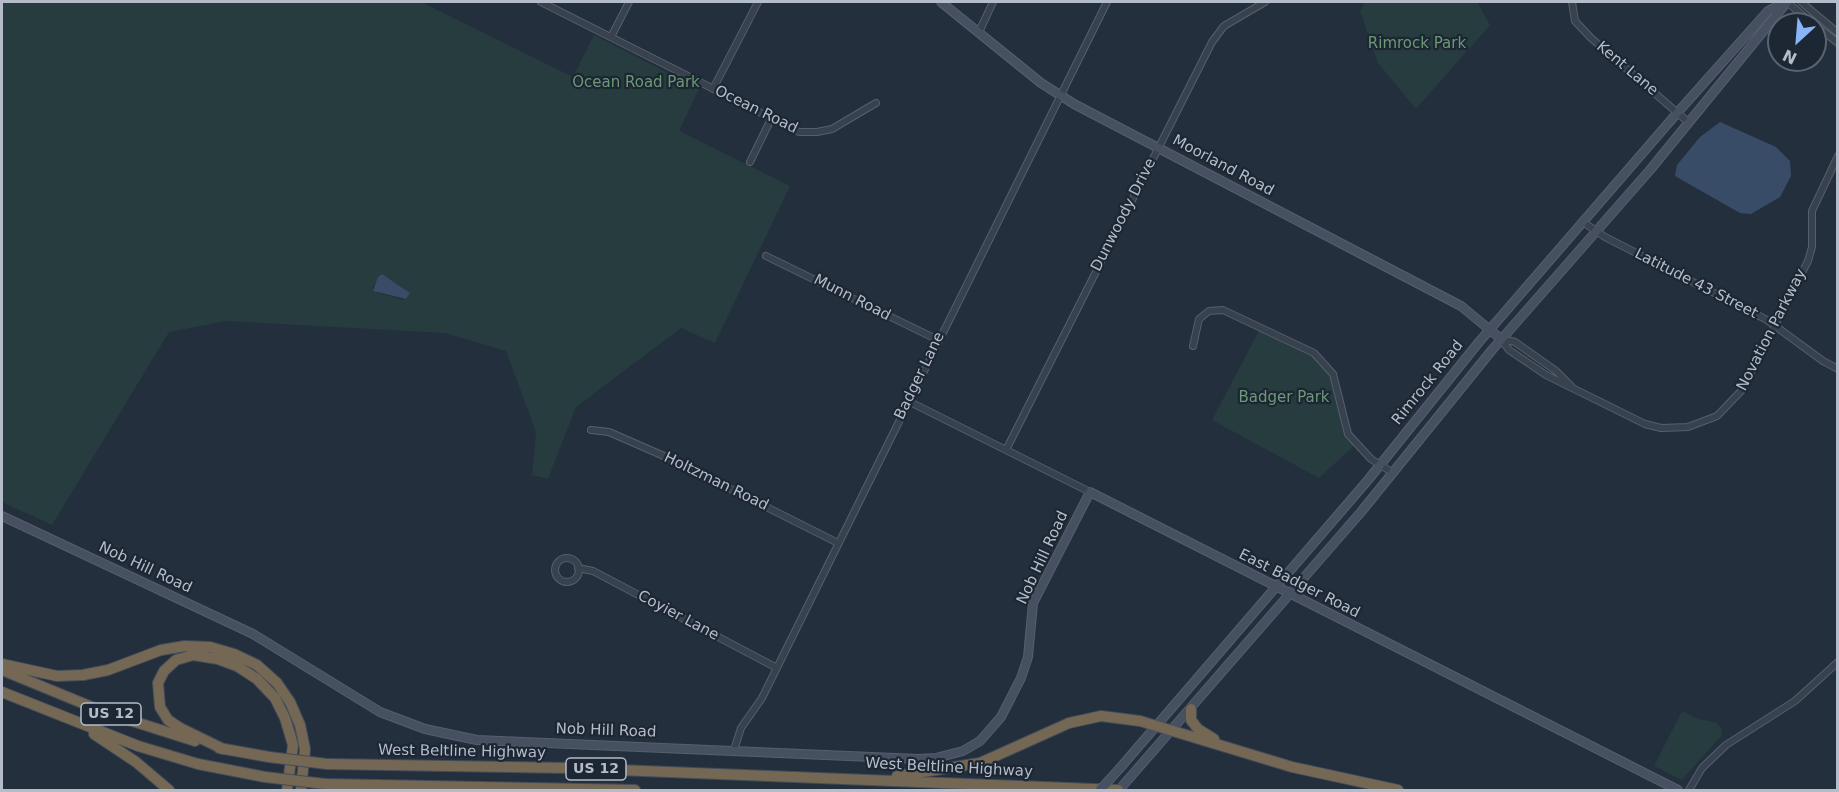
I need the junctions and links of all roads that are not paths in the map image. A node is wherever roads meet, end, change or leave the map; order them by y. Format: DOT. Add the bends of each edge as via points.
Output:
graph roads {
  1 [pos="541,2"];
  2 [pos="629,2"];
  3 [pos="758,2"];
  4 [pos="941,2"];
  5 [pos="993,2"];
  6 [pos="1107,2"];
  7 [pos="1265,2"];
  8 [pos="1572,2"];
  9 [pos="1787,2"];
  10 [pos="1802,2"];
  11 [pos="1799,12"];
  12 [pos="979,32"];
  13 [pos="1838,33"];
  14 [pos="611,37"];
  15 [pos="713,89"];
  16 [pos="1060,95"];
  17 [pos="876,103"];
  18 [pos="1678,112"];
  19 [pos="771,119"];
  20 [pos="1688,122"];
  21 [pos="1158,147"];
  22 [pos="1838,156"];
  23 [pos="750,162"];
  24 [pos="1583,222"];
  25 [pos="1595,231"];
  26 [pos="766,256"];
  27 [pos="1775,325"];
  28 [pos="1490,330"];
  29 [pos="1501,339"];
  30 [pos="938,340"];
  31 [pos="1194,346"];
  32 [pos="1838,369"];
  33 [pos="908,401"];
  34 [pos="591,430"];
  35 [pos="1006,450"];
  36 [pos="1380,465"];
  37 [pos="1393,473"];
  38 [pos="1090,492"];
  39 [pos="2,516"];
  40 [pos="838,543"];
  41 [pos="578,568"];
  42 [pos="1276,588"];
  43 [pos="1289,594"];
  44 [pos="1838,662"];
  45 [pos="2,664"];
  46 [pos="777,668"];
  47 [pos="2,669"];
  48 [pos="2,692"];
  49 [pos="1191,709"];
  50 [pos="84,726"];
  51 [pos="1155,726"];
  52 [pos="1172,731"];
  53 [pos="1224,746"];
  54 [pos="223,749"];
  55 [pos="734,750"];
  56 [pos="864,779"];
  57 [pos="472,786"];
  58 [pos="169,790"];
  59 [pos="287,790"];
  60 [pos="301,790"];
  61 [pos="456,790"];
  62 [pos="635,790"];
  63 [pos="1100,790"];
  64 [pos="1119,790"];
  65 [pos="1398,790"];
  66 [pos="1678,790"];
  67 [pos="1689,790"];
  1 -- 14 [label="street, Ocean Road"];
  2 -- 14 [label="street"];
  3 -- 15 [label="street"];
  4 -- 12 [label="street, Moorland Road"];
  5 -- 12 [label="street"];
  6 -- 16 [label="street, Badger Lane"];
  7 -- 21 [label="street, Dunwoody Drive" via="1224,26 1212,42"];
  8 -- 18 [label="street, Kent Lane" via="1575,21 1591,38"];
  9 -- 11 [label="street"];
  9 -- 18 [label="street, Rimrock Road" via="1768,11"];
  9 -- 20 [label="street, Rimrock Road"];
  10 -- 13 [label="street"];
  12 -- 16 [label="street, Moorland Road"];
  14 -- 15 [label="street, Ocean Road"];
  15 -- 19 [label="street, Ocean Road"];
  16 -- 21 [label="street, Moorland Road"];
  16 -- 30 [label="street, Badger Lane"];
  17 -- 19 [label="street, Ocean Road" via="847,122 817,132 799,132"];
  18 -- 20 [label="street, Kent Lane"];
  18 -- 24 [label="street, Rimrock Road"];
  19 -- 23 [label="street"];
  20 -- 25 [label="street, Rimrock Road"];
  21 -- 28 [label="street, Moorland Road" via="1461,306"];
  21 -- 35 [label="street, Dunwoody Drive"];
  22 -- 27 [label="street, Novation Parkway" via="1812,211 1808,261"];
  24 -- 25 [label="street, Latitude 43 Street"];
  24 -- 28 [label="street, Rimrock Road"];
  25 -- 27 [label="street, Latitude 43 Street"];
  25 -- 29 [label="street, Rimrock Road"];
  26 -- 30 [label="street, Munn Road"];
  27 -- 29 [label="street, Novation Parkway" via="1739,395 1717,416 1697,425 1674,428 1645,424 1546,375 1509,350"];
  27 -- 32 [label="street, Latitude 43 Street"];
  28 -- 29 [label="street, Moorland Road"];
  28 -- 36 [label="street, Rimrock Road"];
  29 -- 37 [label="street, Rimrock Road"];
  30 -- 33 [label="street, Badger Lane"];
  31 -- 36 [label="street" via="1199,319 1209,311 1222,310 1314,353 1334,374 1348,434 1355,445"];
  33 -- 35 [label="street, East Badger Road"];
  33 -- 40 [label="street, Badger Lane"];
  34 -- 40 [label="street, Holtzman Road" via="609,432 645,447"];
  35 -- 38 [label="street, East Badger Road"];
  36 -- 37 [label="street"];
  36 -- 42 [label="street, Rimrock Road"];
  37 -- 43 [label="street, Rimrock Road"];
  38 -- 42 [label="street, East Badger Road"];
  38 -- 55 [label="street, Nob Hill Road" via="1033,603 1028,657 1021,678 1001,717 980,741 951,755 918,759"];
  39 -- 55 [label="street, Nob Hill Road" via="253,634 380,712 425,729 477,740"];
  40 -- 46 [label="street, Badger Lane"];
  41 -- 46 [label="street, Coyier Lane" via="593,571"];
  42 -- 43 [label="street, East Badger Road"];
  42 -- 51 [label="street, Rimrock Road"];
  43 -- 49 [label="street, Rimrock Road"];
  43 -- 66 [label="street, East Badger Road"];
  44 -- 67 [label="street" via="1795,701 1726,745 1702,768"];
  45 -- 60 [label="highway" via="57,676 83,675 185,646 210,647 234,654 257,665 290,702 305,749"];
  46 -- 55 [label="street, Badger Lane" via="741,728"];
  47 -- 54 [label="highway, West Beltline Highway / US 12" via="105,712"];
  48 -- 50 [label="highway, US 12"];
  49 -- 52 [label="street, Rimrock Road"];
  49 -- 53 [label="highway" via="1191,720 1198,729"];
  50 -- 57 [label="highway, US 12, bridge" via="198,764 265,777 325,784"];
  50 -- 58 [label="highway"];
  51 -- 52 [label="highway"];
  51 -- 56 [label="highway" via="1113,717 1084,718 980,764"];
  51 -- 63 [label="street, Rimrock Road, bridge"];
  52 -- 53 [label="highway"];
  52 -- 64 [label="street, Rimrock Road"];
  53 -- 65 [label="highway" via="1292,767"];
  54 -- 56 [label="highway, West Beltline Highway / US 12, bridge" via="327,764"];
  54 -- 59 [label="highway" via="180,728 168,720 160,707 158,683 176,660 193,655 237,666 275,698 293,745"];
  56 -- 64 [label="highway, West Beltline Highway / US 12"];
  57 -- 61 [label="highway"];
  57 -- 62 [label="highway, US 12"];
}
